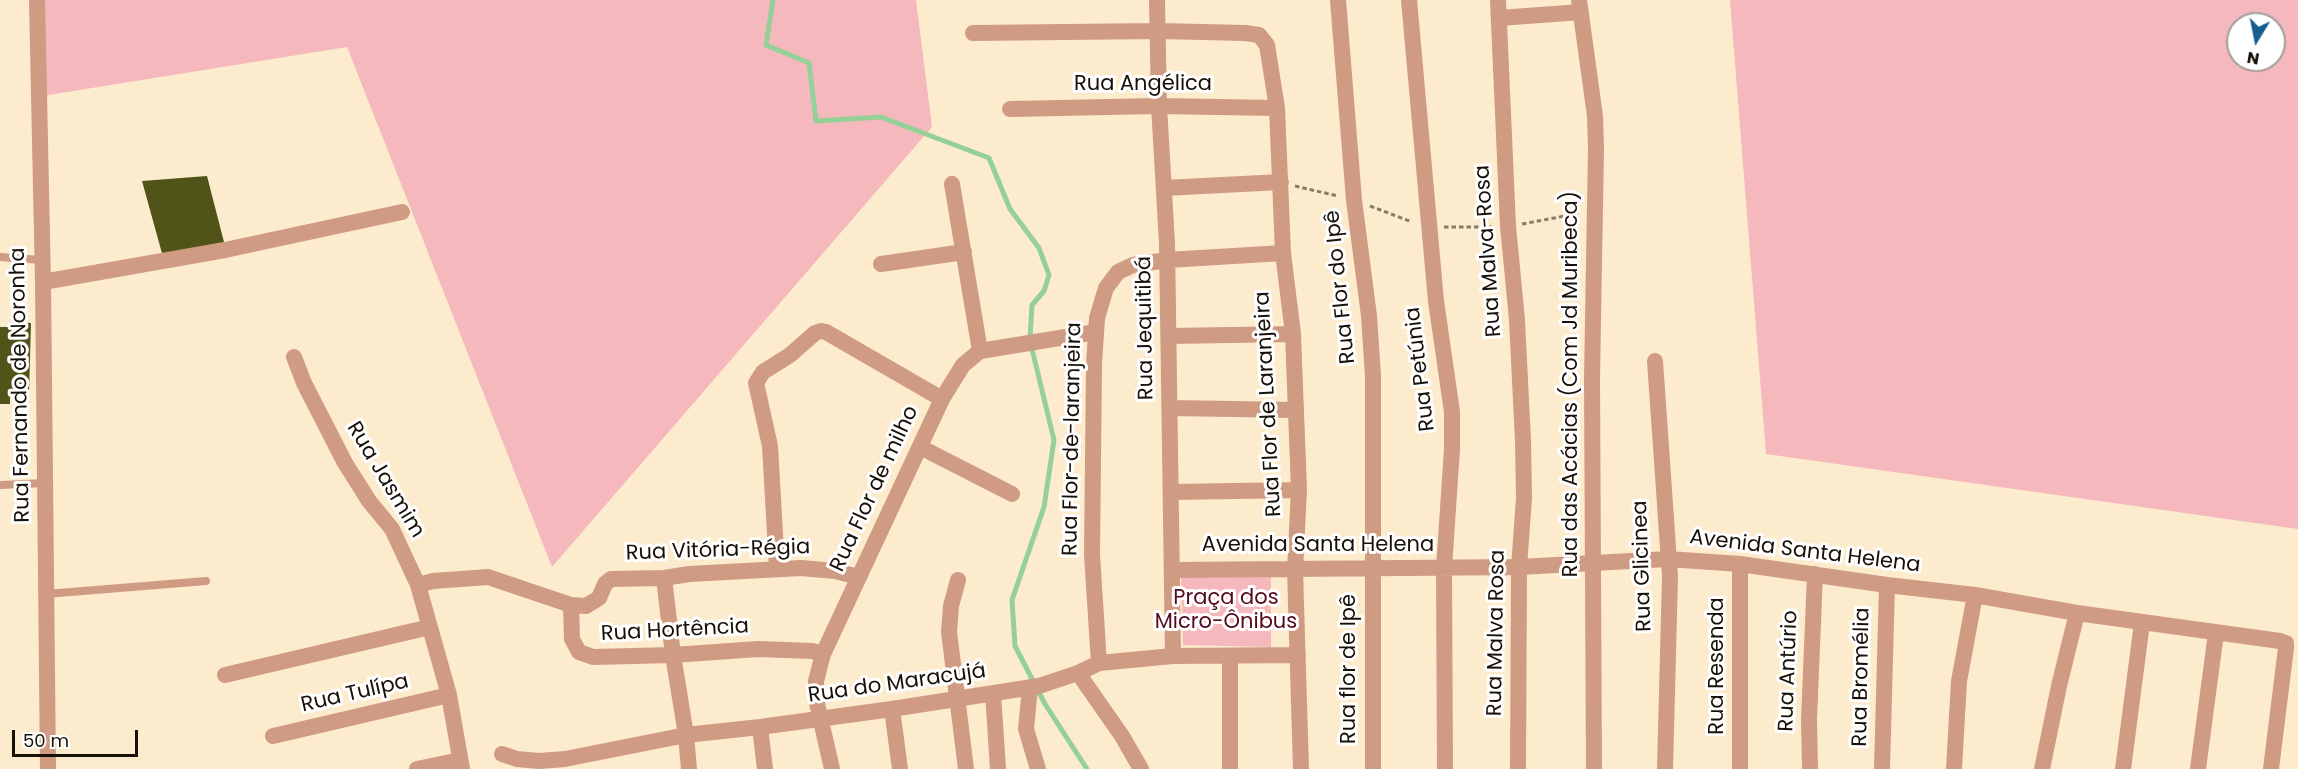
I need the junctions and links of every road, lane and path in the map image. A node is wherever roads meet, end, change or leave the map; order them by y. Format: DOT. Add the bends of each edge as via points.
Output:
graph roads {
  1 [pos="37,0"];
  2 [pos="1157,0"];
  3 [pos="1338,0"];
  4 [pos="1409,0"];
  5 [pos="1498,0"];
  6 [pos="1580,6"];
  7 [pos="1499,18"];
  8 [pos="1158,31"];
  9 [pos="973,33"];
  10 [pos="1159,106"];
  11 [pos="1277,108"];
  12 [pos="1010,109"];
  13 [pos="1281,182"];
  14 [pos="952,184"];
  15 [pos="1164,188"];
  16 [pos="402,212"];
  17 [pos="964,252"];
  18 [pos="1283,253"];
  19 [pos="0,257"];
  20 [pos="42,260"];
  21 [pos="1167,260"];
  22 [pos="881,264"];
  23 [pos="43,282"];
  24 [pos="1096,332"];
  25 [pos="1293,334"];
  26 [pos="1169,336"];
  27 [pos="980,351"];
  28 [pos="294,357"];
  29 [pos="1655,361"];
  30 [pos="942,399"];
  31 [pos="1170,408"];
  32 [pos="1296,410"];
  33 [pos="920,447"];
  34 [pos="45,483"];
  35 [pos="0,485"];
  36 [pos="1299,490"];
  37 [pos="1172,492"];
  38 [pos="1012,494"];
  39 [pos="1524,498"];
  40 [pos="1668,559"];
  41 [pos="1593,562"];
  42 [pos="1740,564"];
  43 [pos="1519,567"];
  44 [pos="1444,568"];
  45 [pos="777,569"];
  46 [pos="1373,569"];
  47 [pos="1172,570"];
  48 [pos="1295,570"];
  49 [pos="1815,574"];
  50 [pos="859,577"];
  51 [pos="664,578"];
  52 [pos="958,580"];
  53 [pos="206,581"];
  54 [pos="418,585"];
  55 [pos="1887,585"];
  56 [pos="46,594"];
  57 [pos="1975,595"];
  58 [pos="571,605"];
  59 [pos="2077,613"];
  60 [pos="2142,623"];
  61 [pos="430,627"];
  62 [pos="2216,633"];
  63 [pos="823,654"];
  64 [pos="673,655"];
  65 [pos="1298,655"];
  66 [pos="1173,656"];
  67 [pos="1230,656"];
  68 [pos="1099,663"];
  69 [pos="1078,673"];
  70 [pos="225,675"];
  71 [pos="1035,687"];
  72 [pos="993,693"];
  73 [pos="448,695"];
  74 [pos="958,699"];
  75 [pos="892,709"];
  76 [pos="821,718"];
  77 [pos="760,727"];
  78 [pos="686,735"];
  79 [pos="273,736"];
  80 [pos="502,754"];
  81 [pos="461,765"];
  82 [pos="48,769"];
  83 [pos="417,769"];
  84 [pos="689,769"];
  85 [pos="765,769"];
  86 [pos="832,769"];
  87 [pos="900,769"];
  88 [pos="966,769"];
  89 [pos="998,769"];
  90 [pos="1038,769"];
  91 [pos="1141,769"];
  92 [pos="1230,769"];
  93 [pos="1301,769"];
  94 [pos="1373,769"];
  95 [pos="1445,769"];
  96 [pos="1518,769"];
  97 [pos="1594,769"];
  98 [pos="1665,769"];
  99 [pos="1740,769"];
  100 [pos="1810,769"];
  101 [pos="1882,769"];
  102 [pos="1954,769"];
  103 [pos="2042,769"];
  104 [pos="2123,769"];
  105 [pos="2198,769"];
  106 [pos="2271,769"];
  1 -- 20 [label="street, Rua Fernando de Noronha"];
  2 -- 8 [label="street, Rua Jequitibá"];
  3 -- 46 [label="street, Rua Flor do Ipê" via="1373,376"];
  4 -- 44 [label="street, Rua Petúnia" via="1436,301 1452,412"];
  5 -- 7 [label="street, Rua Malva-Rosa"];
  6 -- 7 [label="street"];
  6 -- 41 [label="street, Rua das Acácias (Com Jd Muribeca)" via="1596,147"];
  7 -- 39 [label="street, Rua Malva-Rosa"];
  8 -- 9 [label="street"];
  8 -- 10 [label="street, Rua Jequitibá"];
  8 -- 11 [label="street, Rua Flor de Laranjeira" via="1259,35 1271,61"];
  10 -- 11 [label="street, Rua Angélica"];
  10 -- 12 [label="street, Rua Angélica"];
  10 -- 15 [label="street, Rua Jequitibá"];
  11 -- 13 [label="street, Rua Flor de Laranjeira"];
  13 -- 15 [label="street"];
  13 -- 18 [label="street, Rua Flor de Laranjeira"];
  14 -- 17 [label="street"];
  15 -- 21 [label="street, Rua Jequitibá"];
  16 -- 23 [label="street" via="225,250"];
  17 -- 22 [label="street"];
  17 -- 27 [label="street"];
  18 -- 21 [label="street, Rua Flor-de-laranjeira"];
  18 -- 25 [label="street, Rua Flor de Laranjeira"];
  19 -- 20 [label="lane"];
  20 -- 23 [label="street, Rua Fernando de Noronha"];
  21 -- 24 [label="street, Rua Flor-de-laranjeira" via="1133,265 1118,272 1106,288"];
  21 -- 26 [label="street, Rua Jequitibá"];
  23 -- 34 [label="street, Rua Fernando de Noronha"];
  24 -- 27 [label="street"];
  24 -- 68 [label="street, Rua Flor-de-laranjeira" via="1092,555"];
  25 -- 26 [label="street"];
  25 -- 32 [label="street, Rua Flor de Laranjeira"];
  26 -- 31 [label="street, Rua Jequitibá"];
  27 -- 30 [label="street, Rua Flor de milho" via="963,365"];
  28 -- 54 [label="street, Rua Jasmim" via="345,463 392,529"];
  29 -- 40 [label="street, Rua Glicinea"];
  30 -- 33 [label="street, Rua Flor de milho"];
  30 -- 45 [label="street" via="826,332 815,333 763,372 756,383 770,446"];
  31 -- 32 [label="street"];
  31 -- 37 [label="street, Rua Jequitibá"];
  32 -- 36 [label="street, Rua Flor de Laranjeira"];
  33 -- 38 [label="street, Rua Flor de milho"];
  33 -- 50 [label="street, Rua Flor de milho"];
  34 -- 35 [label="lane"];
  34 -- 56 [label="street, Rua Fernando de Noronha"];
  36 -- 37 [label="street"];
  36 -- 48 [label="street, Rua Flor de Laranjeira"];
  37 -- 47 [label="street, Rua Jequitibá"];
  39 -- 43 [label="street, Rua Malva Rosa"];
  40 -- 41 [label="street, Avenida Santa Helena"];
  40 -- 42 [label="street, Avenida Santa Helena"];
  40 -- 98 [label="street, Rua Glicinea"];
  41 -- 43 [label="street, Avenida Santa Helena"];
  41 -- 97 [label="street, Rua das Acácias (Com Jd Muribeca)"];
  42 -- 49 [label="street, Avenida Santa Helena"];
  42 -- 99 [label="street, Rua Resenda"];
  43 -- 44 [label="street, Avenida Santa Helena"];
  43 -- 96 [label="street, Rua Malva Rosa"];
  44 -- 46 [label="street, Avenida Santa Helena"];
  44 -- 95 [label="street, Rua Petúnia"];
  45 -- 50 [label="street, Rua Vitória-Régia" via="835,571"];
  45 -- 51 [label="street, Rua Vitória-Régia"];
  46 -- 48 [label="street, Avenida Santa Helena"];
  46 -- 94 [label="street, Rua flor de Ipê"];
  47 -- 48 [label="street, Avenida Santa Helena"];
  47 -- 66 [label="street, Rua Jequitibá"];
  48 -- 65 [label="street, Rua Flor de Laranjeira"];
  49 -- 55 [label="street, Avenida Santa Helena"];
  49 -- 100 [label="street, Rua Antúrio"];
  50 -- 63 [label="street, Rua Flor de milho"];
  51 -- 58 [label="street, Rua Vitória-Régia" via="611,579 595,602"];
  51 -- 64 [label="street"];
  52 -- 74 [label="street" via="949,632"];
  53 -- 56 [label="lane"];
  54 -- 58 [label="street" via="488,577"];
  54 -- 61 [label="street, Rua Jasmim"];
  55 -- 57 [label="street, Avenida Santa Helena"];
  55 -- 101 [label="street, Rua Bromélia"];
  56 -- 82 [label="street, Rua Fernando de Noronha"];
  57 -- 59 [label="street, Avenida Santa Helena"];
  57 -- 102 [label="street" via="1959,681"];
  58 -- 64 [label="street, Rua Hortência" via="572,639 579,652 593,657"];
  59 -- 60 [label="street, Avenida Santa Helena"];
  59 -- 103 [label="street"];
  60 -- 62 [label="street, Avenida Santa Helena"];
  60 -- 104 [label="street"];
  61 -- 70 [label="street"];
  61 -- 73 [label="street, Rua Jasmim"];
  62 -- 105 [label="street"];
  62 -- 106 [label="street, Avenida Santa Helena" via="2286,643"];
  63 -- 64 [label="street, Rua Hortência" via="758,649"];
  63 -- 76 [label="street, Rua Flor de milho" via="816,681"];
  64 -- 78 [label="street"];
  65 -- 67 [label="street, Rua do Maracujá"];
  65 -- 93 [label="street, Rua Flor de Laranjeira"];
  66 -- 67 [label="street, Rua do Maracujá"];
  66 -- 68 [label="street, Rua do Maracujá"];
  67 -- 92 [label="street"];
  68 -- 69 [label="street, Rua do Maracujá"];
  69 -- 71 [label="street, Rua do Maracujá"];
  69 -- 91 [label="street"];
  71 -- 72 [label="street, Rua do Maracujá"];
  71 -- 90 [label="street" via="1026,729"];
  72 -- 74 [label="street, Rua do Maracujá"];
  72 -- 89 [label="street"];
  73 -- 79 [label="street, Rua Tulípa"];
  73 -- 81 [label="street, Rua Jasmim"];
  74 -- 75 [label="street, Rua do Maracujá"];
  74 -- 88 [label="street"];
  75 -- 76 [label="street, Rua do Maracujá"];
  75 -- 87 [label="street"];
  76 -- 77 [label="street, Rua do Maracujá"];
  76 -- 86 [label="street, Rua Flor de milho"];
  77 -- 78 [label="street, Rua do Maracujá"];
  77 -- 85 [label="street"];
  78 -- 80 [label="street, Rua do Maracujá" via="565,759 540,761"];
  78 -- 84 [label="street"];
  81 -- 83 [label="street"];
}
